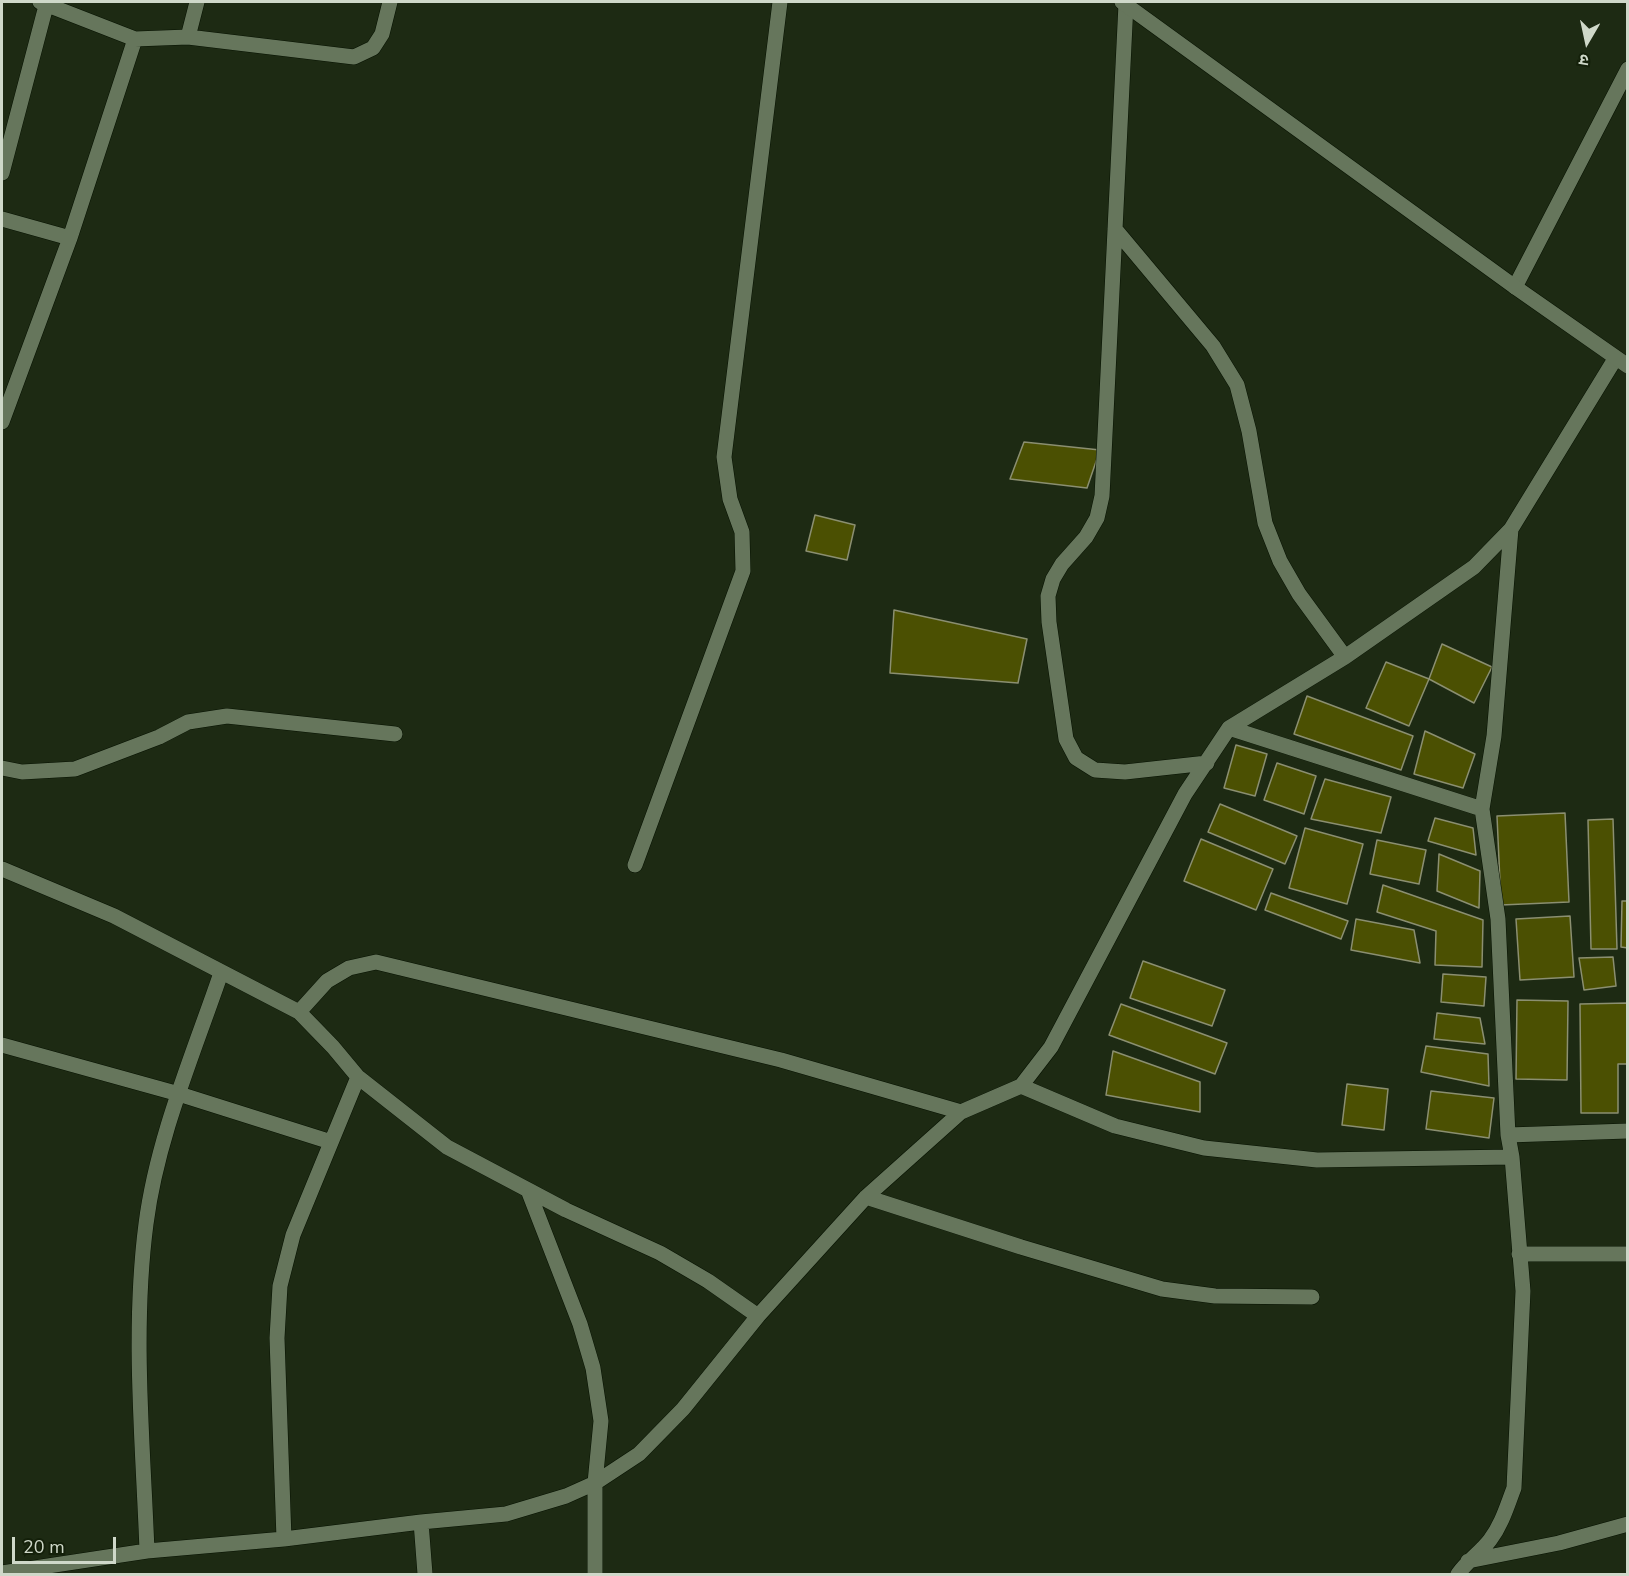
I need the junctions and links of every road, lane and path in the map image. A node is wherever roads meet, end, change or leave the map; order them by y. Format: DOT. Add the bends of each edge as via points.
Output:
graph roads {
  1 [pos="44,2"];
  2 [pos="197,2"];
  3 [pos="390,2"];
  4 [pos="780,2"];
  5 [pos="1124,3"];
  6 [pos="188,37"];
  7 [pos="135,39"];
  8 [pos="1628,69"];
  9 [pos="2,173"];
  10 [pos="2,219"];
  11 [pos="1115,229"];
  12 [pos="70,238"];
  13 [pos="1515,287"];
  14 [pos="1621,363"];
  15 [pos="2,422"];
  16 [pos="1511,529"];
  17 [pos="1345,657"];
  18 [pos="1229,728"];
  19 [pos="395,734"];
  20 [pos="1207,763"];
  21 [pos="2,768"];
  22 [pos="1482,809"];
  23 [pos="635,865"];
  24 [pos="2,869"];
  25 [pos="221,973"];
  26 [pos="299,1012"];
  27 [pos="2,1045"];
  28 [pos="357,1077"];
  29 [pos="1022,1086"];
  30 [pos="179,1094"];
  31 [pos="961,1112"];
  32 [pos="1628,1131"];
  33 [pos="1508,1135"];
  34 [pos="331,1142"];
  35 [pos="1512,1158"];
  36 [pos="528,1191"];
  37 [pos="866,1197"];
  38 [pos="1519,1254"];
  39 [pos="1628,1254"];
  40 [pos="1312,1297"];
  41 [pos="758,1316"];
  42 [pos="595,1484"];
  43 [pos="421,1521"];
  44 [pos="1628,1524"];
  45 [pos="284,1539"];
  46 [pos="147,1551"];
  47 [pos="1468,1561"];
  48 [pos="2,1573"];
  49 [pos="425,1575"];
  50 [pos="595,1575"];
  51 [pos="1458,1575"];
  1 -- 7 [label="street"];
  1 -- 9 [label="street"];
  2 -- 6 [label="street"];
  3 -- 6 [label="street" via="378,41 373,48 354,57"];
  4 -- 23 [label="street" via="724,457 730,499 741,532 743,571"];
  5 -- 11 [label="street"];
  5 -- 13 [label="street"];
  6 -- 7 [label="street"];
  7 -- 12 [label="street"];
  8 -- 13 [label="street"];
  10 -- 12 [label="street"];
  11 -- 17 [label="street" via="1213,346 1237,385 1265,523 1280,561"];
  11 -- 20 [label="street" via="1102,496 1097,518 1062,564 1048,596 1066,739 1076,758 1095,770 1125,772"];
  12 -- 15 [label="street"];
  13 -- 14 [label="street"];
  14 -- 16 [label="street"];
  16 -- 17 [label="street" via="1474,567"];
  16 -- 22 [label="street" via="1494,736"];
  17 -- 18 [label="street"];
  18 -- 20 [label="street"];
  18 -- 22 [label="street"];
  19 -- 21 [label="street" via="226,716 188,722 75,769 22,772"];
  20 -- 29 [label="street" via="1185,794 1051,1047"];
  22 -- 33 [label="street" via="1498,919"];
  24 -- 25 [label="street" via="114,916"];
  25 -- 26 [label="street"];
  25 -- 30 [label="street"];
  26 -- 28 [label="street"];
  26 -- 31 [label="street" via="327,981 349,968 376,962 781,1060"];
  27 -- 30 [label="street"];
  28 -- 34 [label="street"];
  28 -- 36 [label="street" via="447,1147"];
  29 -- 31 [label="street"];
  29 -- 35 [label="street" via="1115,1126 1204,1148 1317,1160"];
  30 -- 34 [label="street"];
  30 -- 46 [label="street" via="162,1144 146,1223 138,1315"];
  31 -- 37 [label="street"];
  32 -- 33 [label="street"];
  33 -- 35 [label="street"];
  34 -- 45 [label="street" via="293,1235 280,1286 277,1338"];
  35 -- 38 [label="street"];
  36 -- 41 [label="street" via="660,1252"];
  36 -- 42 [label="street" via="593,1368 601,1420"];
  37 -- 40 [label="street" via="1162,1288 1215,1296"];
  37 -- 41 [label="street"];
  38 -- 39 [label="street"];
  38 -- 47 [label="street" via="1523,1291 1514,1488 1503,1519 1489,1541"];
  41 -- 42 [label="street" via="683,1409 639,1454"];
  42 -- 43 [label="street" via="506,1514"];
  42 -- 50 [label="street"];
  43 -- 45 [label="street"];
  43 -- 49 [label="street"];
  44 -- 47 [label="street"];
  45 -- 46 [label="street"];
  46 -- 48 [label="street"];
  47 -- 51 [label="street"];
}
